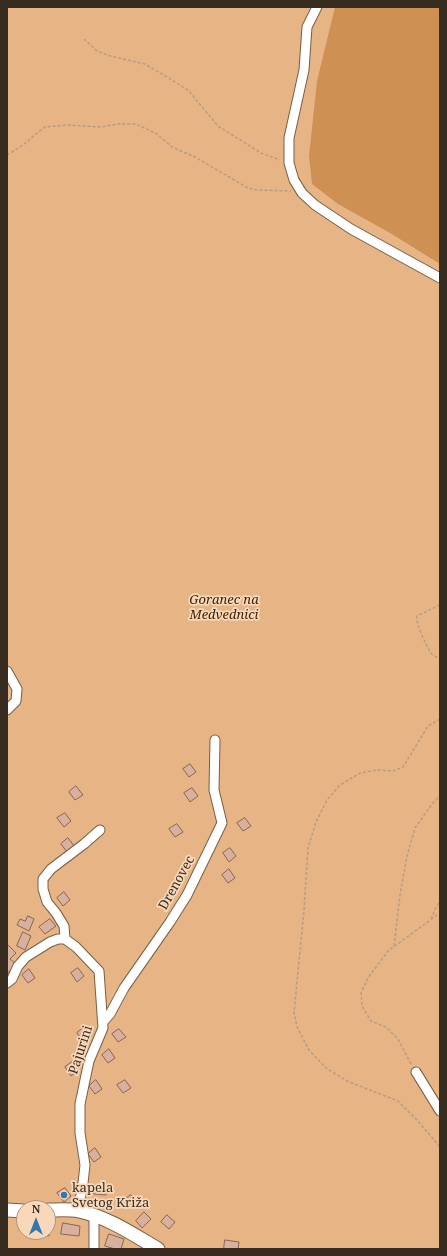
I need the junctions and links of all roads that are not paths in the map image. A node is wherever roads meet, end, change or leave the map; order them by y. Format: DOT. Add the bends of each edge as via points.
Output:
graph roads {
  1 [pos="317,7"];
  2 [pos="440,278"];
  3 [pos="7,671"];
  4 [pos="7,710"];
  5 [pos="215,740"];
  6 [pos="100,830"];
  7 [pos="65,939"];
  8 [pos="7,983"];
  9 [pos="103,1022"];
  10 [pos="416,1072"];
  11 [pos="440,1111"];
  12 [pos="56,1210"];
  13 [pos="78,1210"];
  14 [pos="94,1215"];
  15 [pos="94,1249"];
  16 [pos="158,1249"];
  1 -- 2 [label="street" via="307,27 304,70 289,138 289,163 294,180 302,193 315,205 351,229"];
  3 -- 4 [label="street" via="17,689 16,701"];
  5 -- 9 [label="street, Drenovec" via="214,790 222,823 187,895"];
  6 -- 7 [label="street" via="51,869 44,879 43,889 47,902 64,926"];
  7 -- 8 [label="street" via="50,942 26,957"];
  7 -- 9 [label="street, Pajurini" via="99,971"];
  9 -- 13 [label="street, Pajurini" via="80,1104 80,1133 85,1166"];
  10 -- 11 [label="street"];
  12 -- 13 [label="main road"];
  13 -- 14 [label="main road"];
  14 -- 15 [label="street"];
  14 -- 16 [label="main road"];
}
